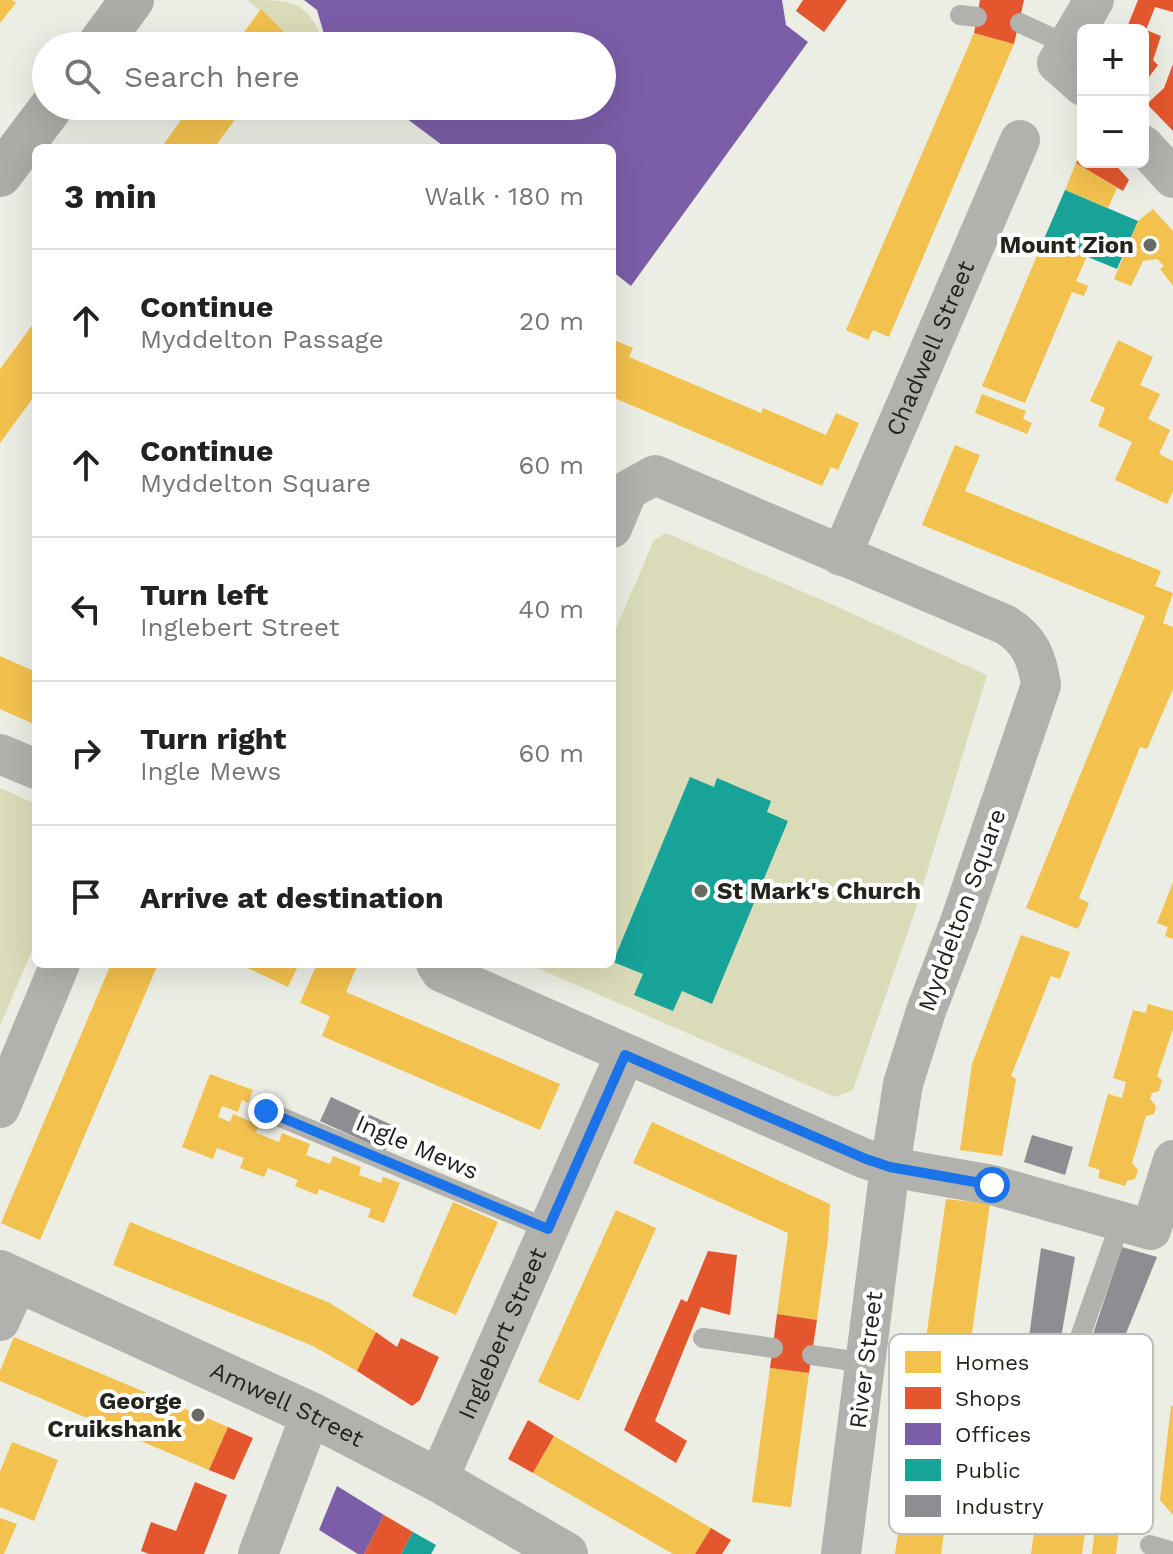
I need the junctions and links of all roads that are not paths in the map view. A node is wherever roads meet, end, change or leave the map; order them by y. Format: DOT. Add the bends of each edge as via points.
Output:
graph roads {
  1 [pos="132,0"];
  2 [pos="1094,0"];
  3 [pos="1020,23"];
  4 [pos="108,32"];
  5 [pos="1069,65"];
  6 [pos="41,120"];
  7 [pos="1020,140"];
  8 [pos="1149,152"];
  9 [pos="0,175"];
  10 [pos="1173,178"];
  11 [pos="616,518"];
  12 [pos="841,556"];
  13 [pos="0,754"];
  14 [pos="32,767"];
  15 [pos="58,968"];
  16 [pos="438,968"];
  17 [pos="625,1055"];
  18 [pos="0,1108"];
  19 [pos="266,1111"];
  20 [pos="1173,1160"];
  21 [pos="890,1167"];
  22 [pos="1121,1221"];
  23 [pos="548,1229"];
  24 [pos="9,1276"];
  25 [pos="0,1321"];
  26 [pos="1081,1334"];
  27 [pos="703,1338"];
  28 [pos="773,1348"];
  29 [pos="812,1355"];
  30 [pos="866,1363"];
  31 [pos="311,1414"];
  32 [pos="438,1480"];
  33 [pos="1150,1545"];
  34 [pos="1173,1552"];
  35 [pos="258,1554"];
  36 [pos="566,1554"];
  37 [pos="841,1554"];
  1 -- 4 [label="highway"];
  2 -- 5 [label="street"];
  3 -- 5 [label="lane"];
  6 -- 9 [label="highway"];
  7 -- 12 [label="street, Chadwell Street"];
  8 -- 10 [label="street"];
  11 -- 12 [label="street, Myddelton Square" via="628,490 655,475"];
  12 -- 21 [label="street, Myddelton Square" via="1021,634 1032,649 1041,685 903,1084"];
  13 -- 14 [label="street"];
  15 -- 18 [label="street"];
  16 -- 17 [label="street"];
  17 -- 21 [label="street"];
  17 -- 23 [label="street, Inglebert Street"];
  19 -- 23 [label="lane, Ingle Mews"];
  20 -- 22 [label="street" via="1151,1230"];
  21 -- 22 [label="street" via="992,1185"];
  21 -- 30 [label="street, River Street"];
  22 -- 26 [label="lane"];
  23 -- 32 [label="street, Inglebert Street"];
  24 -- 25 [label="street"];
  24 -- 31 [label="street, Amwell Street"];
  27 -- 28 [label="lane"];
  29 -- 30 [label="lane"];
  30 -- 37 [label="street, River Street"];
  31 -- 32 [label="street, Amwell Street"];
  31 -- 35 [label="street"];
  32 -- 36 [label="street, Amwell Street"];
  33 -- 34 [label="lane"];
}
